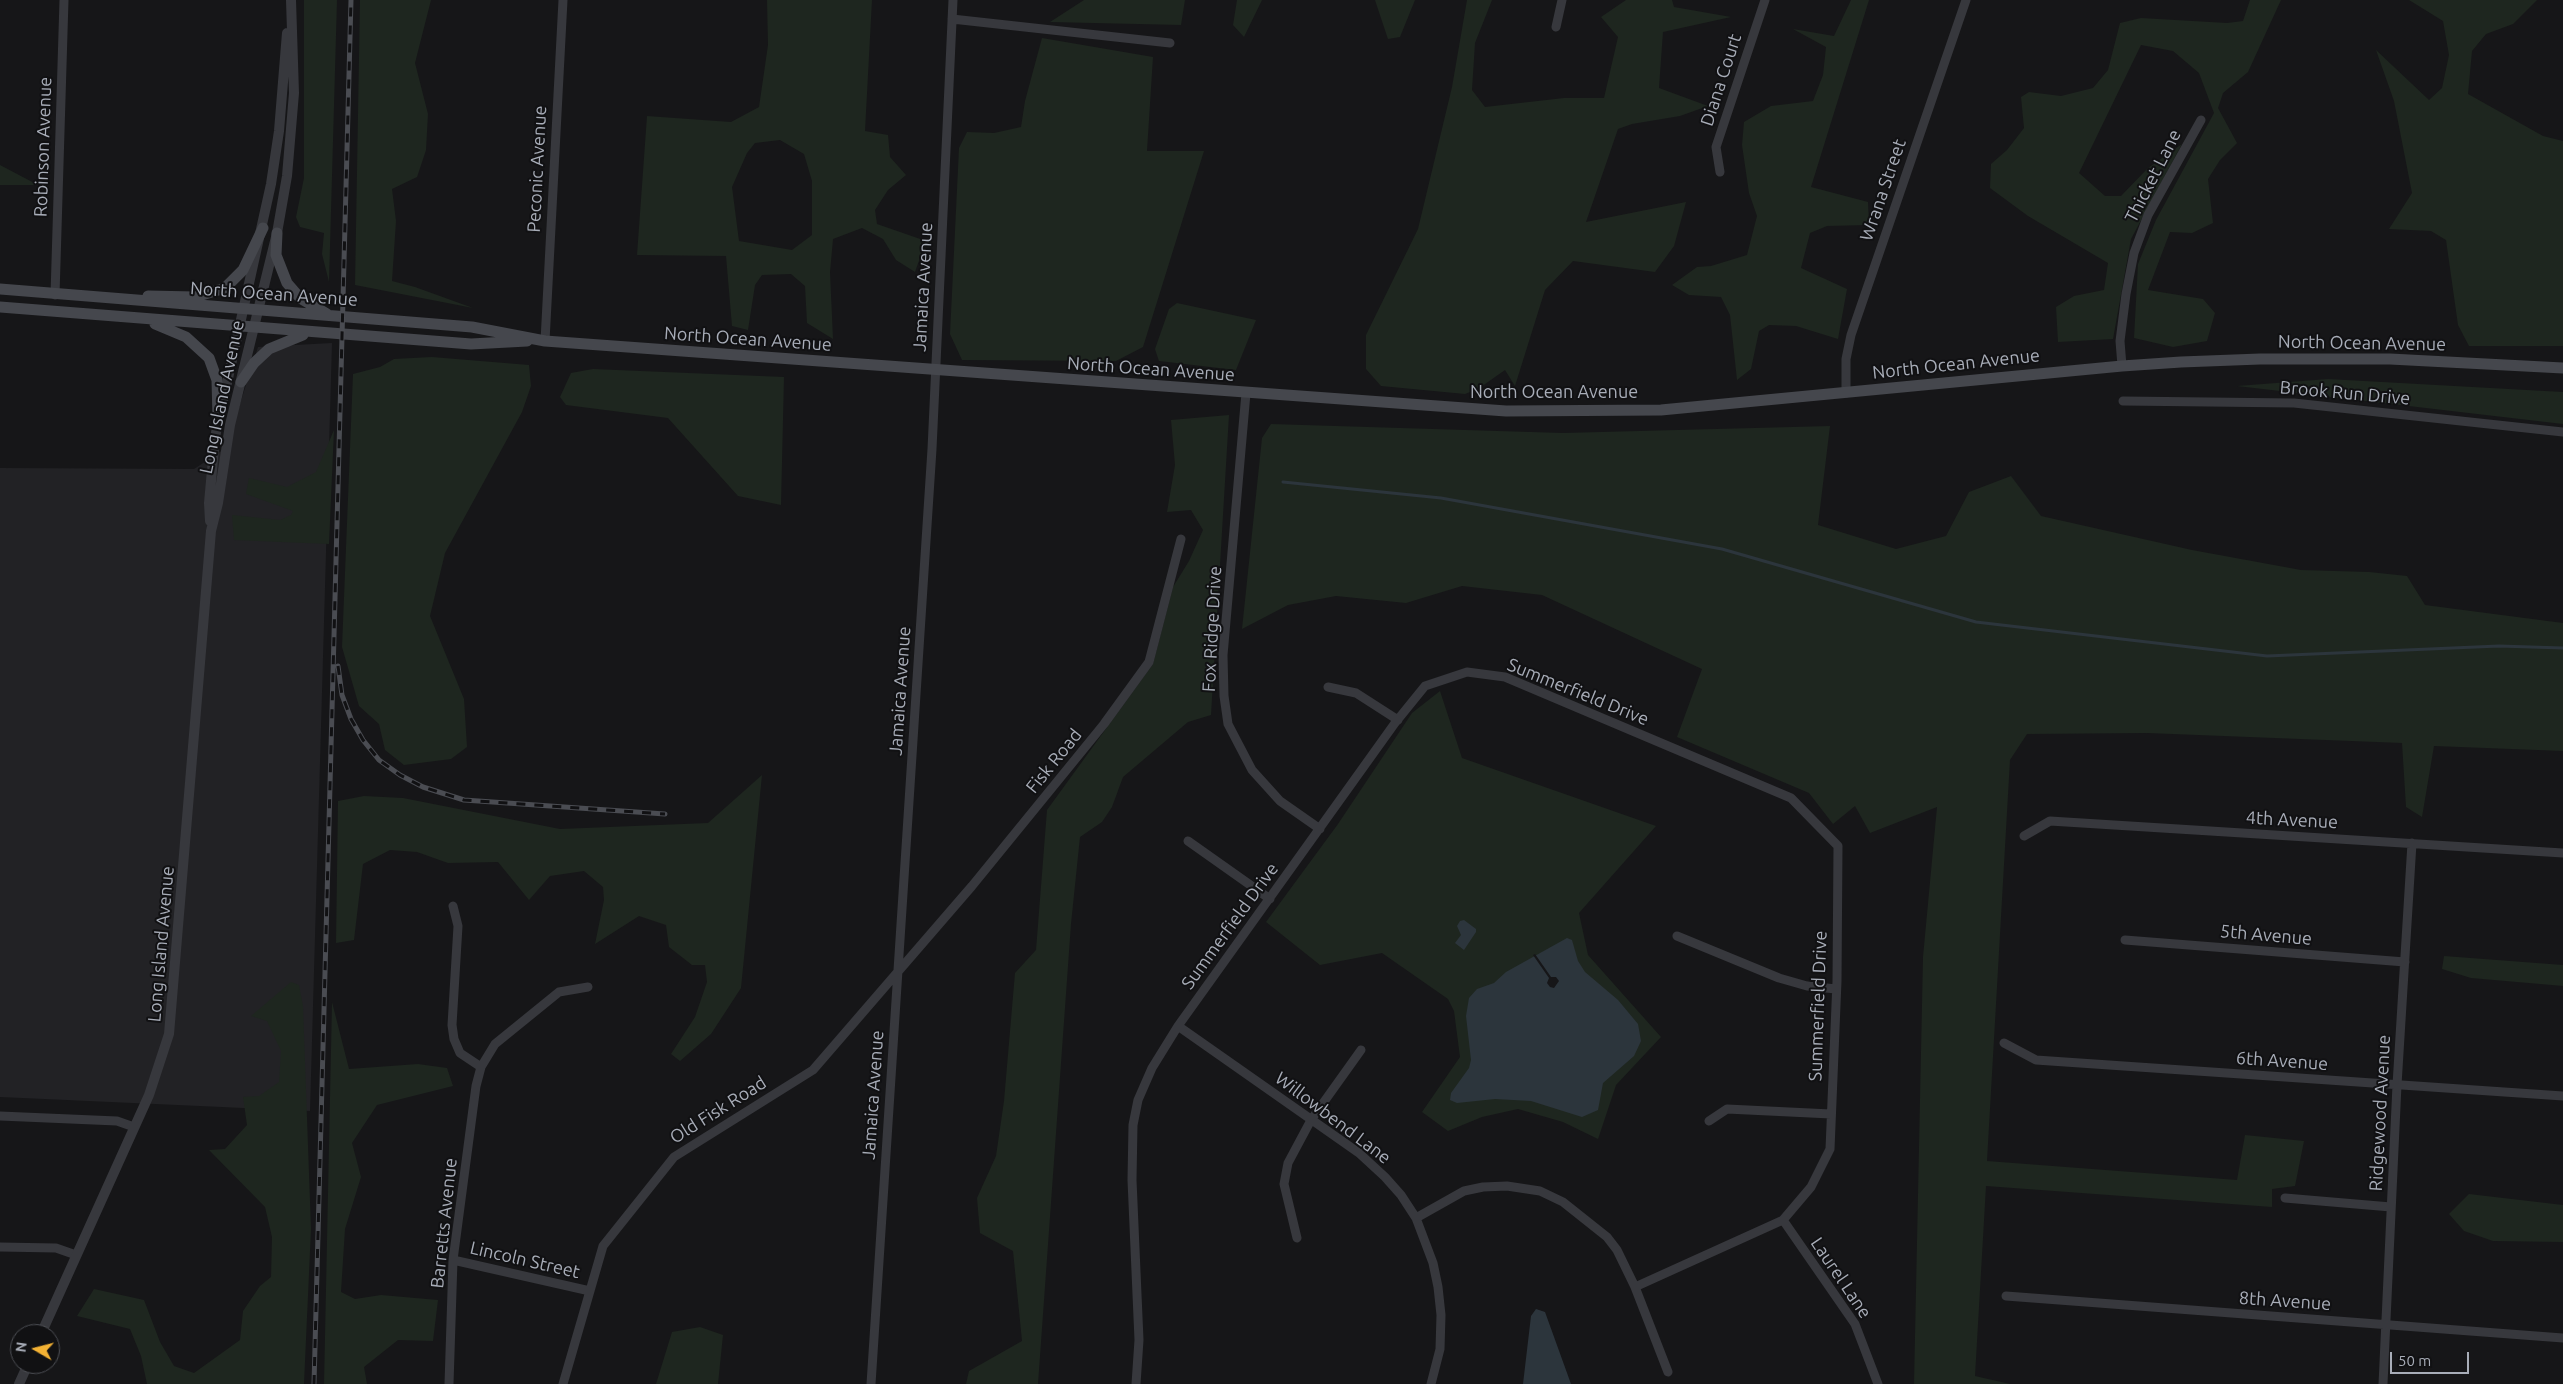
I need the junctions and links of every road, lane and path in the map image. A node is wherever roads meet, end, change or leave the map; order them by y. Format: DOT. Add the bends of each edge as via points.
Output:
graph roads {
  1 [pos="64,0"];
  2 [pos="563,0"];
  3 [pos="953,0"];
  4 [pos="1562,0"];
  5 [pos="1765,0"];
  6 [pos="1966,0"];
  7 [pos="290,1"];
  8 [pos="952,19"];
  9 [pos="1556,27"];
  10 [pos="1170,43"];
  11 [pos="2201,120"];
  12 [pos="1720,172"];
  13 [pos="263,228"];
  14 [pos="277,233"];
  15 [pos="0,289"];
  16 [pos="55,295"];
  17 [pos="109,299"];
  18 [pos="0,307"];
  19 [pos="244,310"];
  20 [pos="257,311"];
  21 [pos="331,316"];
  22 [pos="144,320"];
  23 [pos="239,327"];
  24 [pos="253,328"];
  25 [pos="310,333"];
  26 [pos="545,341"];
  27 [pos="2122,366"];
  28 [pos="2563,368"];
  29 [pos="935,370"];
  30 [pos="241,382"];
  31 [pos="1246,393"];
  32 [pos="1846,393"];
  33 [pos="2123,402"];
  34 [pos="218,418"];
  35 [pos="2563,432"];
  36 [pos="211,531"];
  37 [pos="1181,539"];
  38 [pos="1328,687"];
  39 [pos="1398,720"];
  40 [pos="1320,829"];
  41 [pos="2024,836"];
  42 [pos="1188,841"];
  43 [pos="2412,844"];
  44 [pos="2563,853"];
  45 [pos="1270,899"];
  46 [pos="453,906"];
  47 [pos="1677,936"];
  48 [pos="2125,940"];
  49 [pos="2405,962"];
  50 [pos="897,974"];
  51 [pos="588,987"];
  52 [pos="1836,989"];
  53 [pos="1178,1026"];
  54 [pos="2004,1043"];
  55 [pos="1361,1050"];
  56 [pos="482,1067"];
  57 [pos="2397,1085"];
  58 [pos="2563,1096"];
  59 [pos="1831,1114"];
  60 [pos="0,1116"];
  61 [pos="1311,1120"];
  62 [pos="1708,1121"];
  63 [pos="134,1127"];
  64 [pos="2285,1198"];
  65 [pos="2391,1207"];
  66 [pos="1416,1218"];
  67 [pos="1783,1220"];
  68 [pos="1298,1238"];
  69 [pos="0,1247"];
  70 [pos="76,1255"];
  71 [pos="453,1260"];
  72 [pos="1636,1287"];
  73 [pos="590,1291"];
  74 [pos="2006,1296"];
  75 [pos="45,1324"];
  76 [pos="2386,1325"];
  77 [pos="2563,1338"];
  78 [pos="1668,1372"];
  79 [pos="449,1384"];
  80 [pos="563,1384"];
  81 [pos="871,1384"];
  82 [pos="1136,1384"];
  83 [pos="1431,1384"];
  84 [pos="1878,1384"];
  85 [pos="2383,1384"];
  1 -- 16 [label="street, Robinson Avenue"];
  2 -- 26 [label="street, Peconic Avenue"];
  3 -- 8 [label="street, Jamaica Avenue"];
  4 -- 9 [label="street"];
  5 -- 12 [label="street, Diana Court" via="1716,147"];
  6 -- 32 [label="street, Wrana Street" via="1851,335 1846,359"];
  7 -- 13 [label="street, Long Island Avenue" via="279,131"];
  7 -- 14 [label="street, Long Island Avenue" via="294,60 292,121"];
  8 -- 10 [label="street"];
  8 -- 29 [label="street, Jamaica Avenue"];
  11 -- 27 [label="street, Thicket Lane" via="2148,215 2134,253 2120,341"];
  13 -- 17 [label="main road" via="244,270 221,290 195,297 163,295"];
  13 -- 19 [label="street, Long Island Avenue"];
  14 -- 20 [label="street, Long Island Avenue"];
  14 -- 21 [label="main road" via="276,256 287,283 300,298"];
  15 -- 16 [label="main road, North Ocean Avenue"];
  16 -- 17 [label="main road, North Ocean Avenue"];
  17 -- 19 [label="main road, North Ocean Avenue"];
  18 -- 22 [label="main road, North Ocean Avenue"];
  19 -- 20 [label="main road, North Ocean Avenue"];
  19 -- 23 [label="street, Long Island Avenue"];
  20 -- 21 [label="main road, North Ocean Avenue"];
  20 -- 24 [label="street, Long Island Avenue"];
  21 -- 26 [label="main road, North Ocean Avenue" via="472,327"];
  22 -- 23 [label="main road, North Ocean Avenue"];
  22 -- 34 [label="main road" via="186,337 209,358 217,380"];
  23 -- 24 [label="main road, North Ocean Avenue"];
  23 -- 34 [label="street, Long Island Avenue"];
  24 -- 25 [label="main road, North Ocean Avenue"];
  24 -- 30 [label="street, Long Island Avenue"];
  25 -- 26 [label="main road, North Ocean Avenue" via="470,344"];
  25 -- 30 [label="main road" via="269,349"];
  26 -- 29 [label="main road, North Ocean Avenue"];
  27 -- 28 [label="main road, North Ocean Avenue" via="2260,359 2340,359"];
  27 -- 32 [label="main road, North Ocean Avenue"];
  29 -- 31 [label="main road, North Ocean Avenue"];
  29 -- 50 [label="street, Jamaica Avenue"];
  30 -- 36 [label="street, Long Island Avenue"];
  31 -- 32 [label="main road, North Ocean Avenue" via="1456,409 1584,412 1661,410"];
  31 -- 40 [label="street, Fox Ridge Drive" via="1223,655 1228,724 1252,770 1280,801"];
  33 -- 35 [label="street, Brook Run Drive" via="2294,403"];
  34 -- 36 [label="street, Long Island Avenue" via="209,503"];
  36 -- 63 [label="street, Long Island Avenue" via="172,1021 162,1061"];
  37 -- 50 [label="street, Fisk Road" via="1149,662 1104,724"];
  38 -- 39 [label="street" via="1356,693"];
  39 -- 40 [label="street, Summerfield Drive"];
  39 -- 52 [label="street, Summerfield Drive" via="1425,686 1467,672 1505,676 1791,798 1838,846"];
  40 -- 45 [label="street, Summerfield Drive"];
  41 -- 43 [label="street, 4th Avenue" via="2050,821"];
  42 -- 45 [label="street"];
  43 -- 44 [label="street, 4th Avenue"];
  43 -- 49 [label="street, Ridgewood Avenue"];
  45 -- 53 [label="street, Summerfield Drive"];
  46 -- 56 [label="street" via="458,926 454,1039 460,1053"];
  47 -- 52 [label="street" via="1779,978 1807,986"];
  48 -- 49 [label="street, 5th Avenue"];
  49 -- 57 [label="street, Ridgewood Avenue"];
  50 -- 73 [label="street, Old Fisk Road" via="813,1070 674,1157 603,1246"];
  50 -- 81 [label="street, Jamaica Avenue"];
  51 -- 56 [label="street, Barretts Avenue" via="559,992 495,1044"];
  52 -- 59 [label="street, Summerfield Drive"];
  53 -- 61 [label="street, Willowbend Lane"];
  53 -- 82 [label="street, Summerfield Drive" via="1152,1068 1138,1100 1133,1125 1138,1340"];
  54 -- 57 [label="street, 6th Avenue" via="2036,1060"];
  55 -- 61 [label="street"];
  56 -- 71 [label="street, Barretts Avenue" via="476,1086"];
  57 -- 58 [label="street, 6th Avenue"];
  57 -- 65 [label="street, Ridgewood Avenue"];
  59 -- 62 [label="street" via="1727,1109"];
  59 -- 67 [label="street, Summerfield Drive" via="1830,1149 1811,1187"];
  60 -- 63 [label="street" via="117,1121"];
  61 -- 66 [label="street, Willowbend Lane" via="1359,1153 1385,1176"];
  61 -- 68 [label="street" via="1288,1163 1284,1184"];
  63 -- 70 [label="street, Long Island Avenue"];
  64 -- 65 [label="street"];
  65 -- 76 [label="street, Ridgewood Avenue"];
  66 -- 72 [label="street" via="1464,1191 1507,1186 1540,1191 1563,1202 1607,1237"];
  66 -- 83 [label="street, Willowbend Lane" via="1433,1263 1441,1314 1440,1349"];
  67 -- 72 [label="street, Summerfield Drive"];
  67 -- 84 [label="street, Laurel Lane" via="1855,1324"];
  69 -- 70 [label="street" via="56,1248"];
  70 -- 75 [label="street, Long Island Avenue"];
  71 -- 73 [label="street, Lincoln Street"];
  71 -- 79 [label="street, Barretts Avenue"];
  72 -- 78 [label="street"];
  73 -- 80 [label="street, Old Fisk Road"];
  74 -- 76 [label="street, 8th Avenue"];
  76 -- 77 [label="street, 8th Avenue"];
  76 -- 85 [label="street, Ridgewood Avenue"];
}
